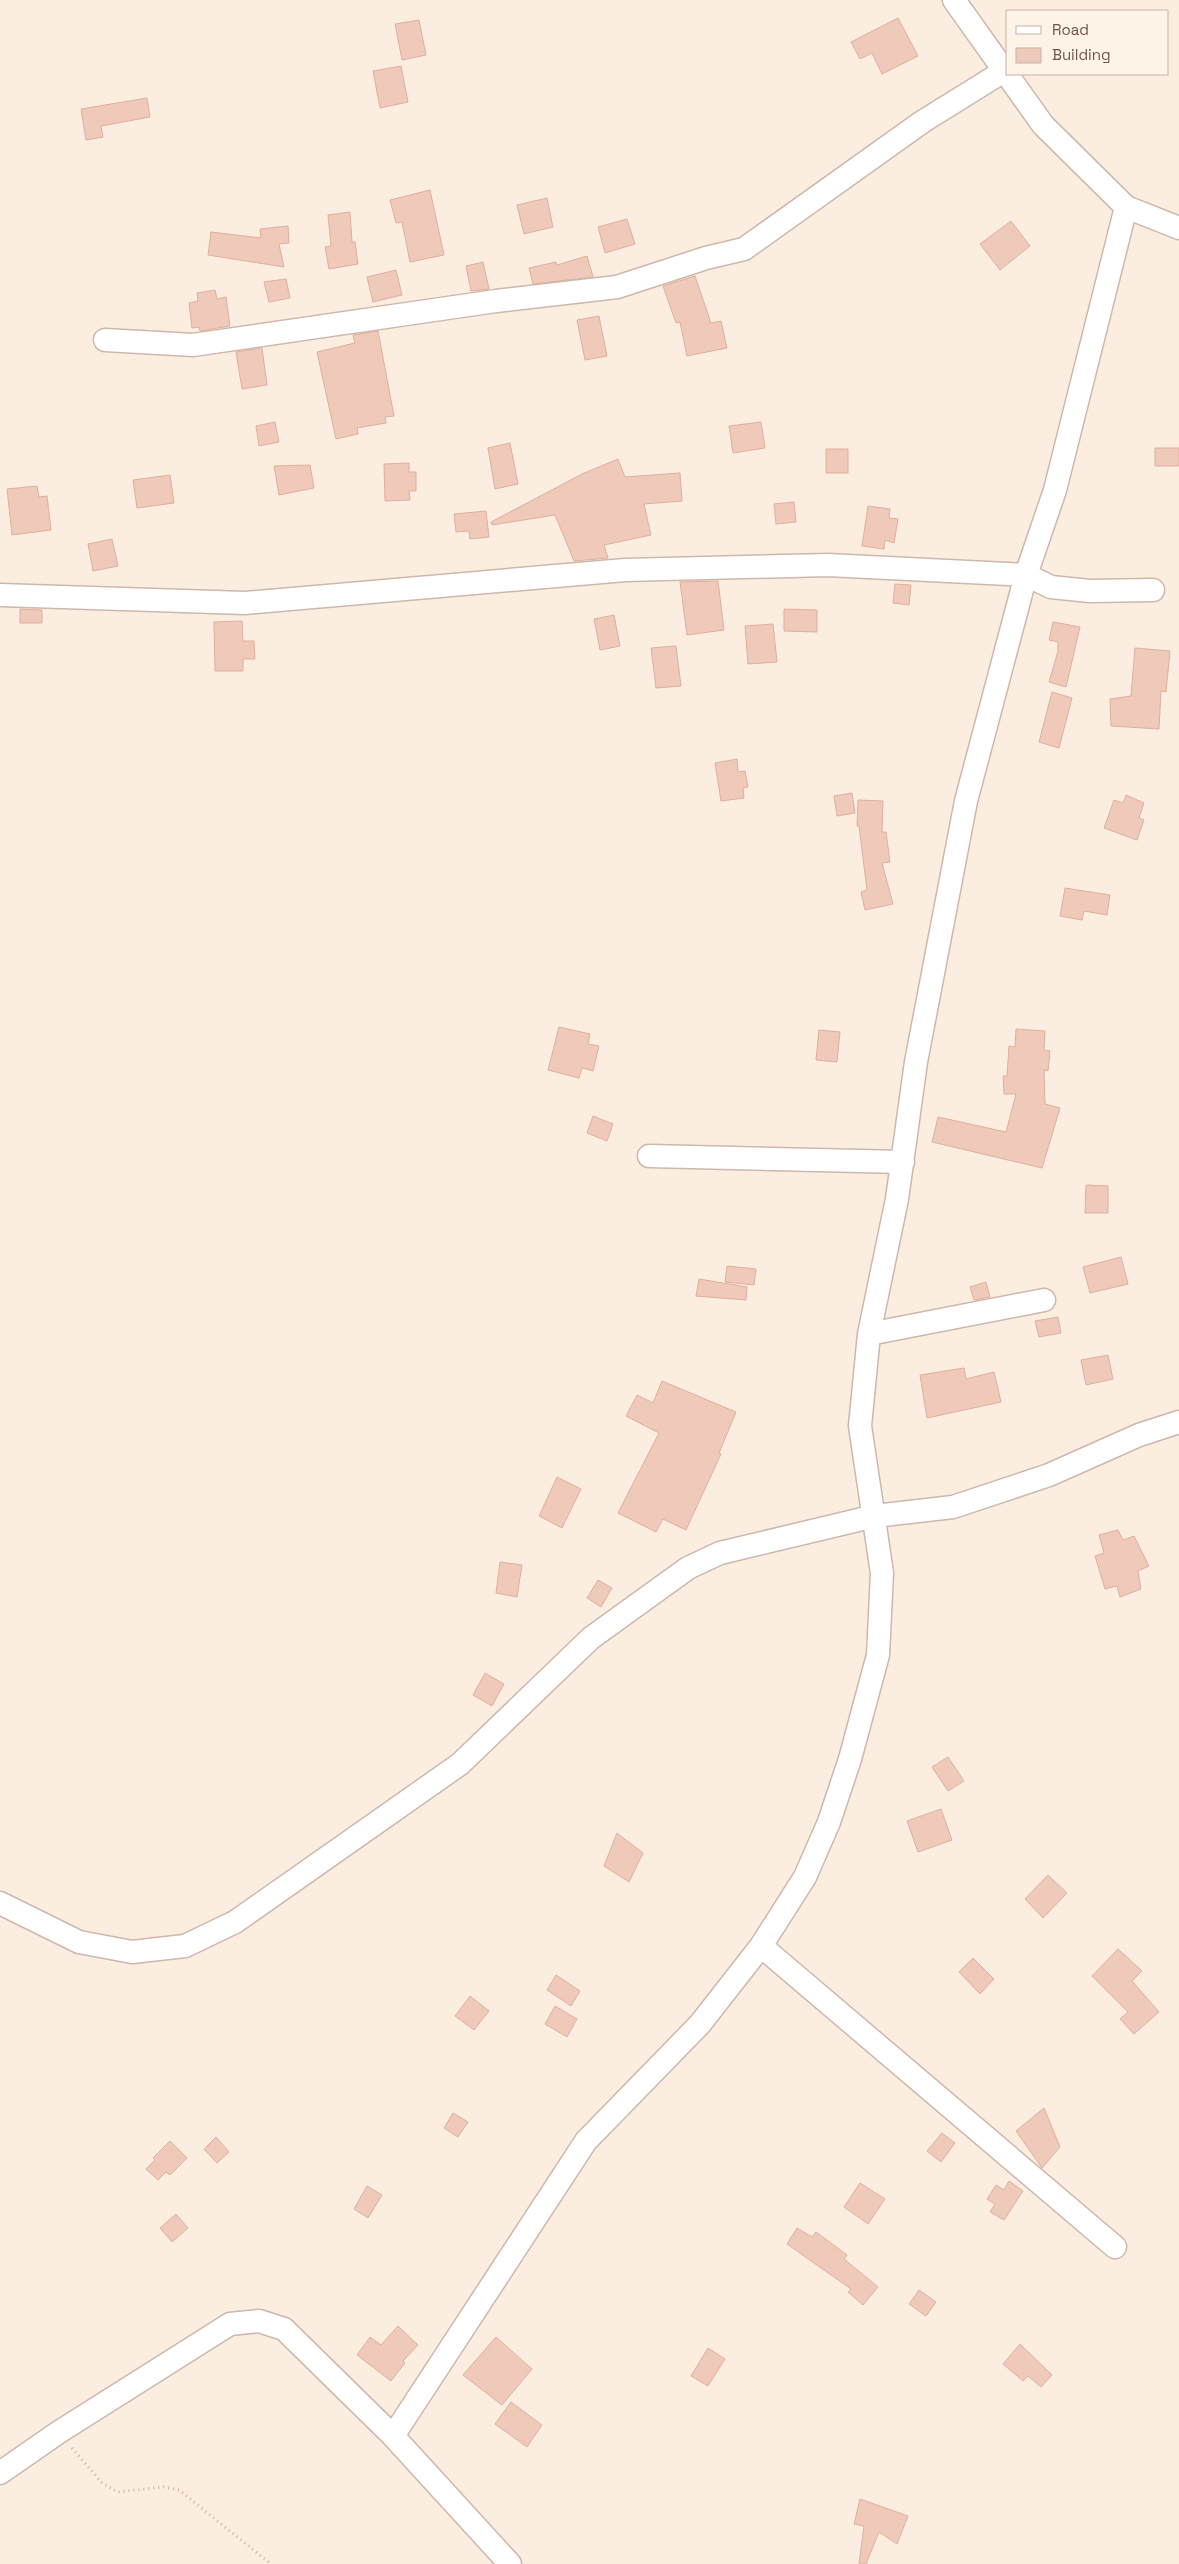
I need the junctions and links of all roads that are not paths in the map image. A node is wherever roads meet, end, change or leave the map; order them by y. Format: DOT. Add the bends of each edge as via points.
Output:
graph roads {
  1 [pos="954,0"];
  2 [pos="1004,70"];
  3 [pos="1006,73"];
  4 [pos="1008,75"];
  5 [pos="1126,207"];
  6 [pos="1179,228"];
  7 [pos="105,340"];
  8 [pos="1026,575"];
  9 [pos="1153,590"];
  10 [pos="0,595"];
  11 [pos="649,1156"];
  12 [pos="903,1162"];
  13 [pos="1044,1300"];
  14 [pos="869,1334"];
  15 [pos="1179,1422"];
  16 [pos="875,1516"];
  17 [pos="0,1903"];
  18 [pos="761,1946"];
  19 [pos="1115,2247"];
  20 [pos="393,2436"];
  21 [pos="0,2473"];
  22 [pos="510,2564"];
  1 -- 2 [label="street"];
  2 -- 3 [label="street"];
  2 -- 7 [label="street" via="922,122 744,250 706,258 617,287 496,301 193,345"];
  4 -- 5 [label="street" via="1043,125"];
  5 -- 6 [label="street"];
  5 -- 8 [label="street" via="1055,490"];
  8 -- 9 [label="street" via="1051,587 1090,591"];
  8 -- 10 [label="street" via="809,565 625,570 245,603"];
  8 -- 12 [label="street" via="966,801 916,1062"];
  11 -- 12 [label="street"];
  12 -- 14 [label="street"];
  13 -- 14 [label="street"];
  14 -- 16 [label="street" via="860,1426"];
  15 -- 16 [label="street" via="1139,1435 1049,1475 954,1507"];
  16 -- 17 [label="street" via="720,1553 688,1568 591,1638 460,1764 235,1922 185,1946 132,1952 78,1942"];
  16 -- 18 [label="street" via="882,1573 878,1655 829,1822 805,1877"];
  18 -- 19 [label="street"];
  18 -- 20 [label="street" via="700,2024 586,2141"];
  20 -- 21 [label="street" via="284,2329 259,2321 230,2324"];
  20 -- 22 [label="street"];
}
